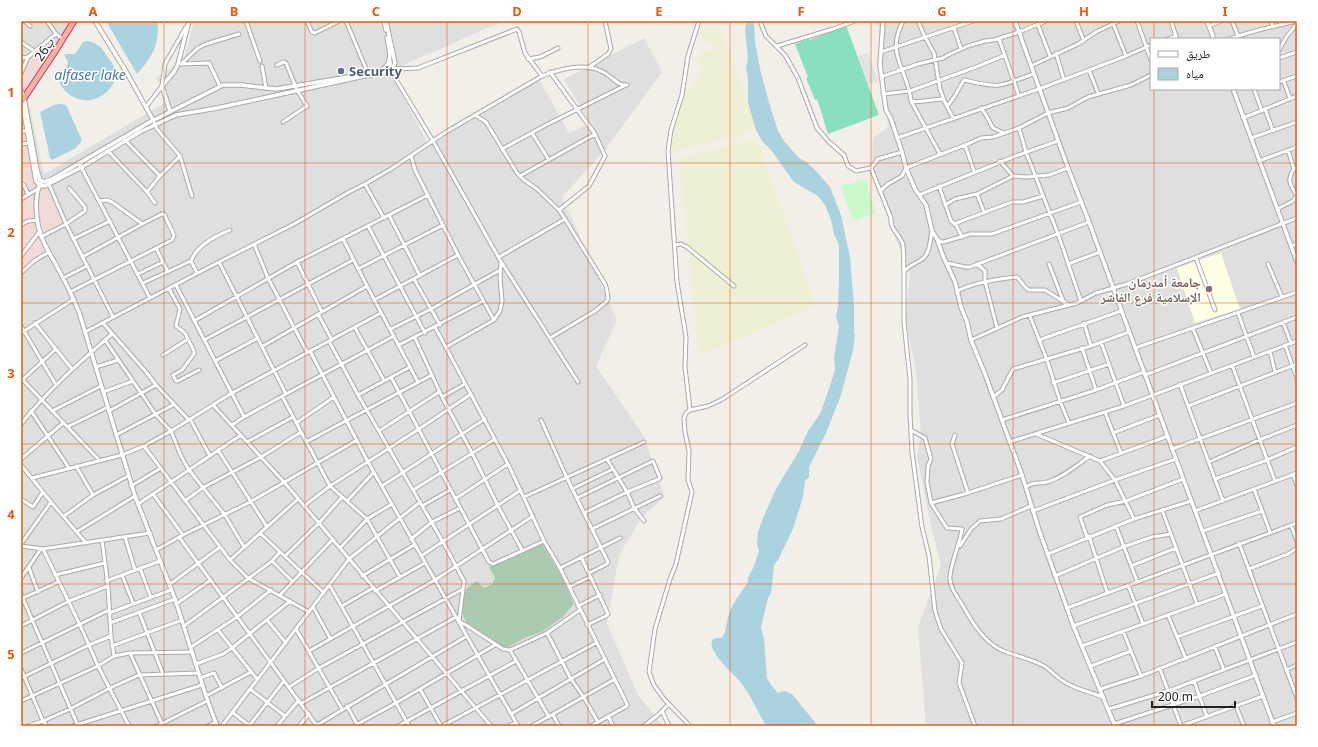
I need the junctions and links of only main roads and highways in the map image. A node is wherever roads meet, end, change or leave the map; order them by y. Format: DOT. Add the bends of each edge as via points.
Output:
graph roads {
  1 [pos="74,21"];
  2 [pos="22,96"];
  1 -- 2 [label="highway, 26ب" via="32,88"];
}
